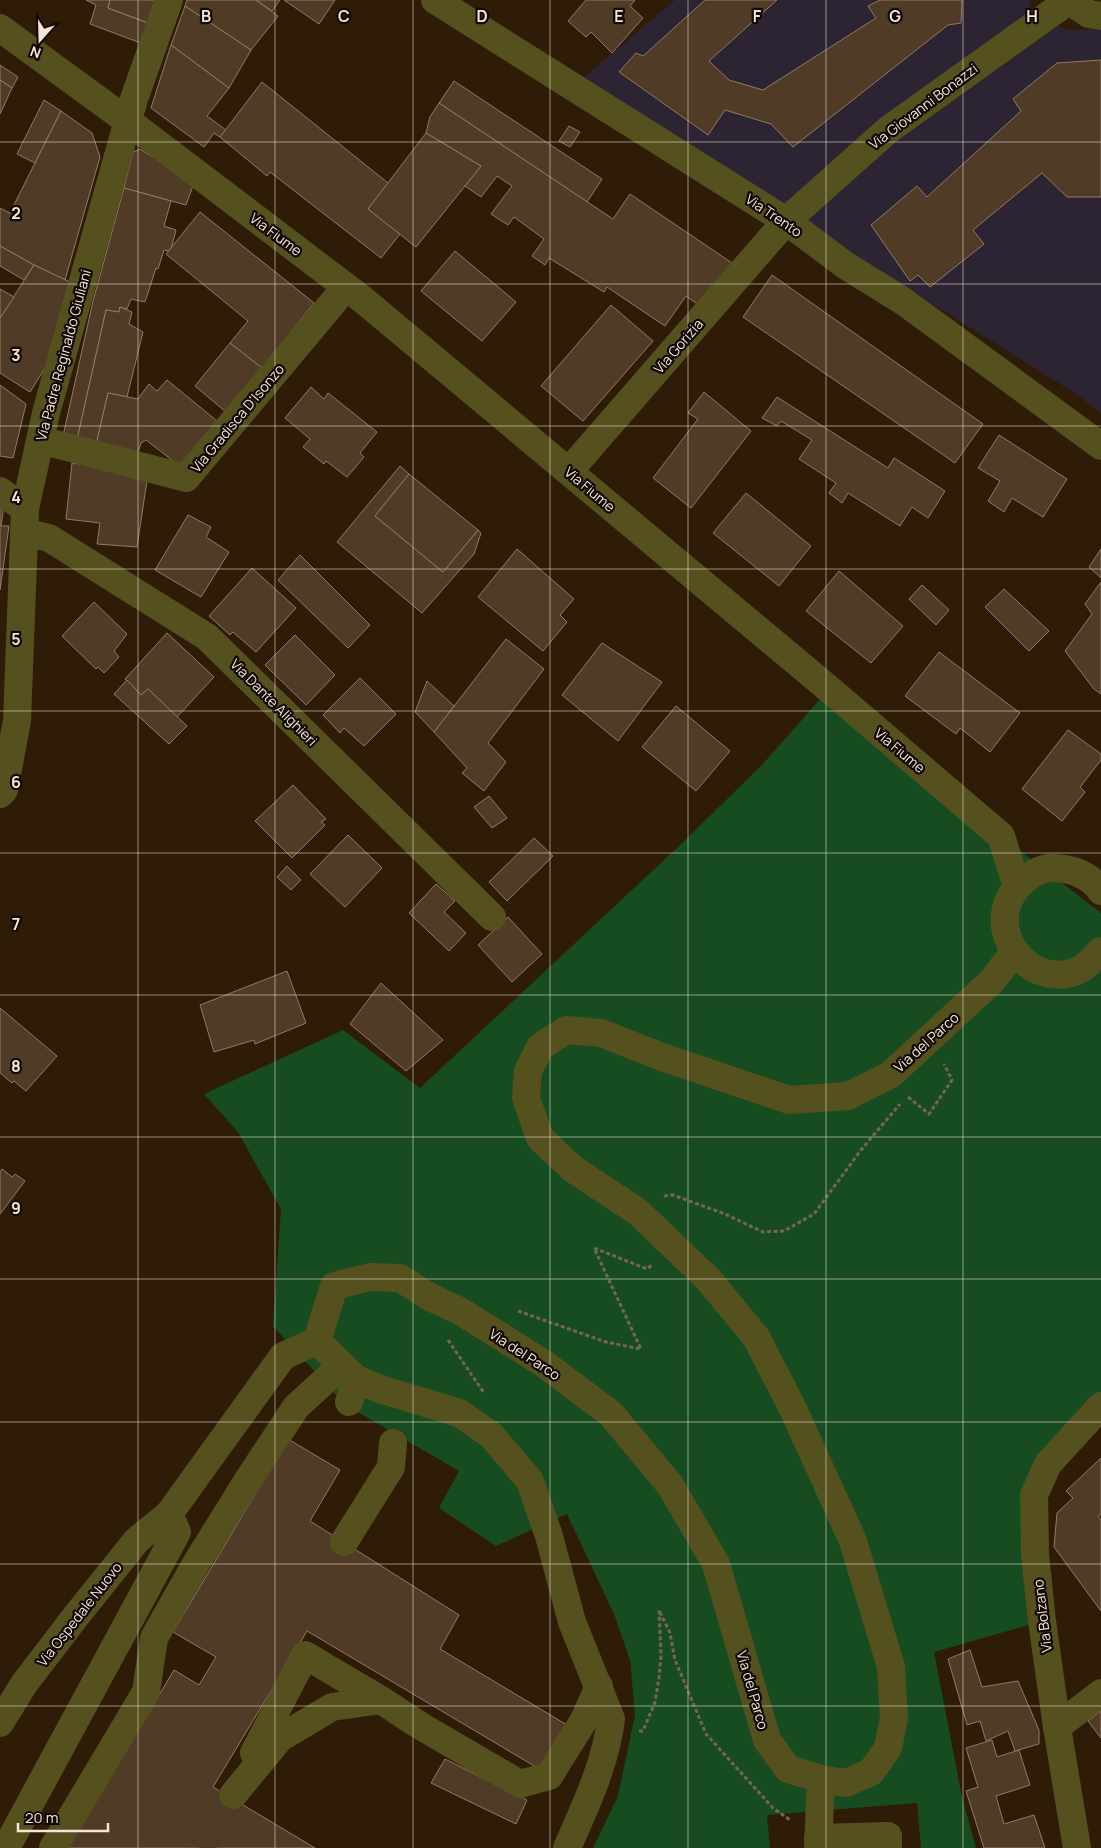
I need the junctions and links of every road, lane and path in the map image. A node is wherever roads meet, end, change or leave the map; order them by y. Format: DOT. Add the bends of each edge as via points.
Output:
graph roads {
  1 [pos="170,0"];
  2 [pos="435,0"];
  3 [pos="1068,0"];
  4 [pos="1101,16"];
  5 [pos="0,28"];
  6 [pos="128,122"];
  7 [pos="786,221"];
  8 [pos="346,287"];
  9 [pos="40,440"];
  10 [pos="1101,446"];
  11 [pos="570,471"];
  12 [pos="0,492"];
  13 [pos="25,520"];
  14 [pos="8,716"];
  15 [pos="0,794"];
  16 [pos="1097,876"];
  17 [pos="1017,886"];
  18 [pos="492,917"];
  19 [pos="1101,951"];
  20 [pos="1014,952"];
  21 [pos="317,1341"];
  22 [pos="349,1382"];
  23 [pos="1101,1406"];
  24 [pos="393,1443"];
  25 [pos="173,1523"];
  26 [pos="344,1542"];
  27 [pos="207,1546"];
  28 [pos="599,1686"];
  29 [pos="1101,1693"];
  30 [pos="381,1700"];
  31 [pos="0,1722"];
  32 [pos="1056,1727"];
  33 [pos="609,1733"];
  34 [pos="821,1779"];
  35 [pos="818,1843"];
  36 [pos="6,1848"];
  37 [pos="53,1848"];
  38 [pos="567,1848"];
  39 [pos="888,1848"];
  40 [pos="1077,1848"];
  1 -- 6 [label="street, Via Padre Reginaldo Giuliani"];
  2 -- 7 [label="street, Via Trento"];
  3 -- 4 [label="street" via="1089,14"];
  3 -- 7 [label="street, Via Giovanni Bonazzi" via="888,130"];
  5 -- 6 [label="street, Via Fiume"];
  6 -- 8 [label="street, Via Fiume"];
  6 -- 9 [label="street, Via Padre Reginaldo Giuliani"];
  7 -- 10 [label="street, Via Trento" via="845,265 903,301"];
  7 -- 11 [label="street, Via Gorizia"];
  8 -- 9 [label="street, Via Gradisca D'Isonzo" via="186,478"];
  8 -- 11 [label="street, Via Fiume"];
  9 -- 13 [label="street, Via Padre Reginaldo Giuliani"];
  11 -- 17 [label="street, Via Fiume" via="1001,836"];
  12 -- 13 [label="street"];
  13 -- 14 [label="street, Via Padre Reginaldo Giuliani"];
  13 -- 18 [label="street, Via Dante Alighieri" via="207,637"];
  14 -- 15 [label="street, Via Padre Reginaldo Giuliani" via="4,790"];
  16 -- 17 [label="street" via="1052,868 1034,873"];
  17 -- 20 [label="street" via="1008,902 1004,920 1007,938"];
  19 -- 20 [label="street" via="1081,968 1063,974 1045,972 1028,965"];
  20 -- 34 [label="street, Via del Parco" via="992,981 890,1075 848,1096 789,1100 601,1033 584,1031 566,1030 540,1047 528,1071 526,1098 540,1138 573,1169 638,1212 708,1279 756,1337 853,1541 891,1667 894,1718 888,1748 872,1772 846,1783"];
  21 -- 22 [label="street"];
  21 -- 25 [label="street" via="283,1356"];
  21 -- 34 [label="street, Via del Parco" via="334,1286 370,1277 400,1278 543,1363 611,1414 670,1485 716,1564 767,1740 788,1769"];
  22 -- 27 [label="street" via="296,1407"];
  22 -- 28 [label="street" via="459,1413 491,1435 530,1481 549,1536 572,1622"];
  23 -- 32 [label="street, Via Bolzano" via="1048,1464 1034,1495 1036,1565"];
  24 -- 26 [label="street" via="391,1467"];
  25 -- 27 [label="street"];
  25 -- 31 [label="street, Via Ospedale Nuovo" via="138,1540 24,1684"];
  25 -- 36 [label="street"];
  27 -- 37 [label="street" via="154,1638 146,1692"];
  28 -- 30 [label="street" via="584,1720 549,1776 520,1784"];
  28 -- 33 [label="street" via="611,1719"];
  29 -- 32 [label="street"];
  30 -- 30 [label="street" via="305,1655 233,1795 280,1738 332,1707"];
  32 -- 40 [label="street, Via Bolzano"];
  33 -- 35 [label="path" via="643,1731 655,1702 659,1678 660,1610 670,1633 675,1660 706,1734 773,1808"];
  33 -- 38 [label="street" via="590,1797"];
  34 -- 35 [label="street"];
  35 -- 39 [label="street" via="888,1836"];
}
